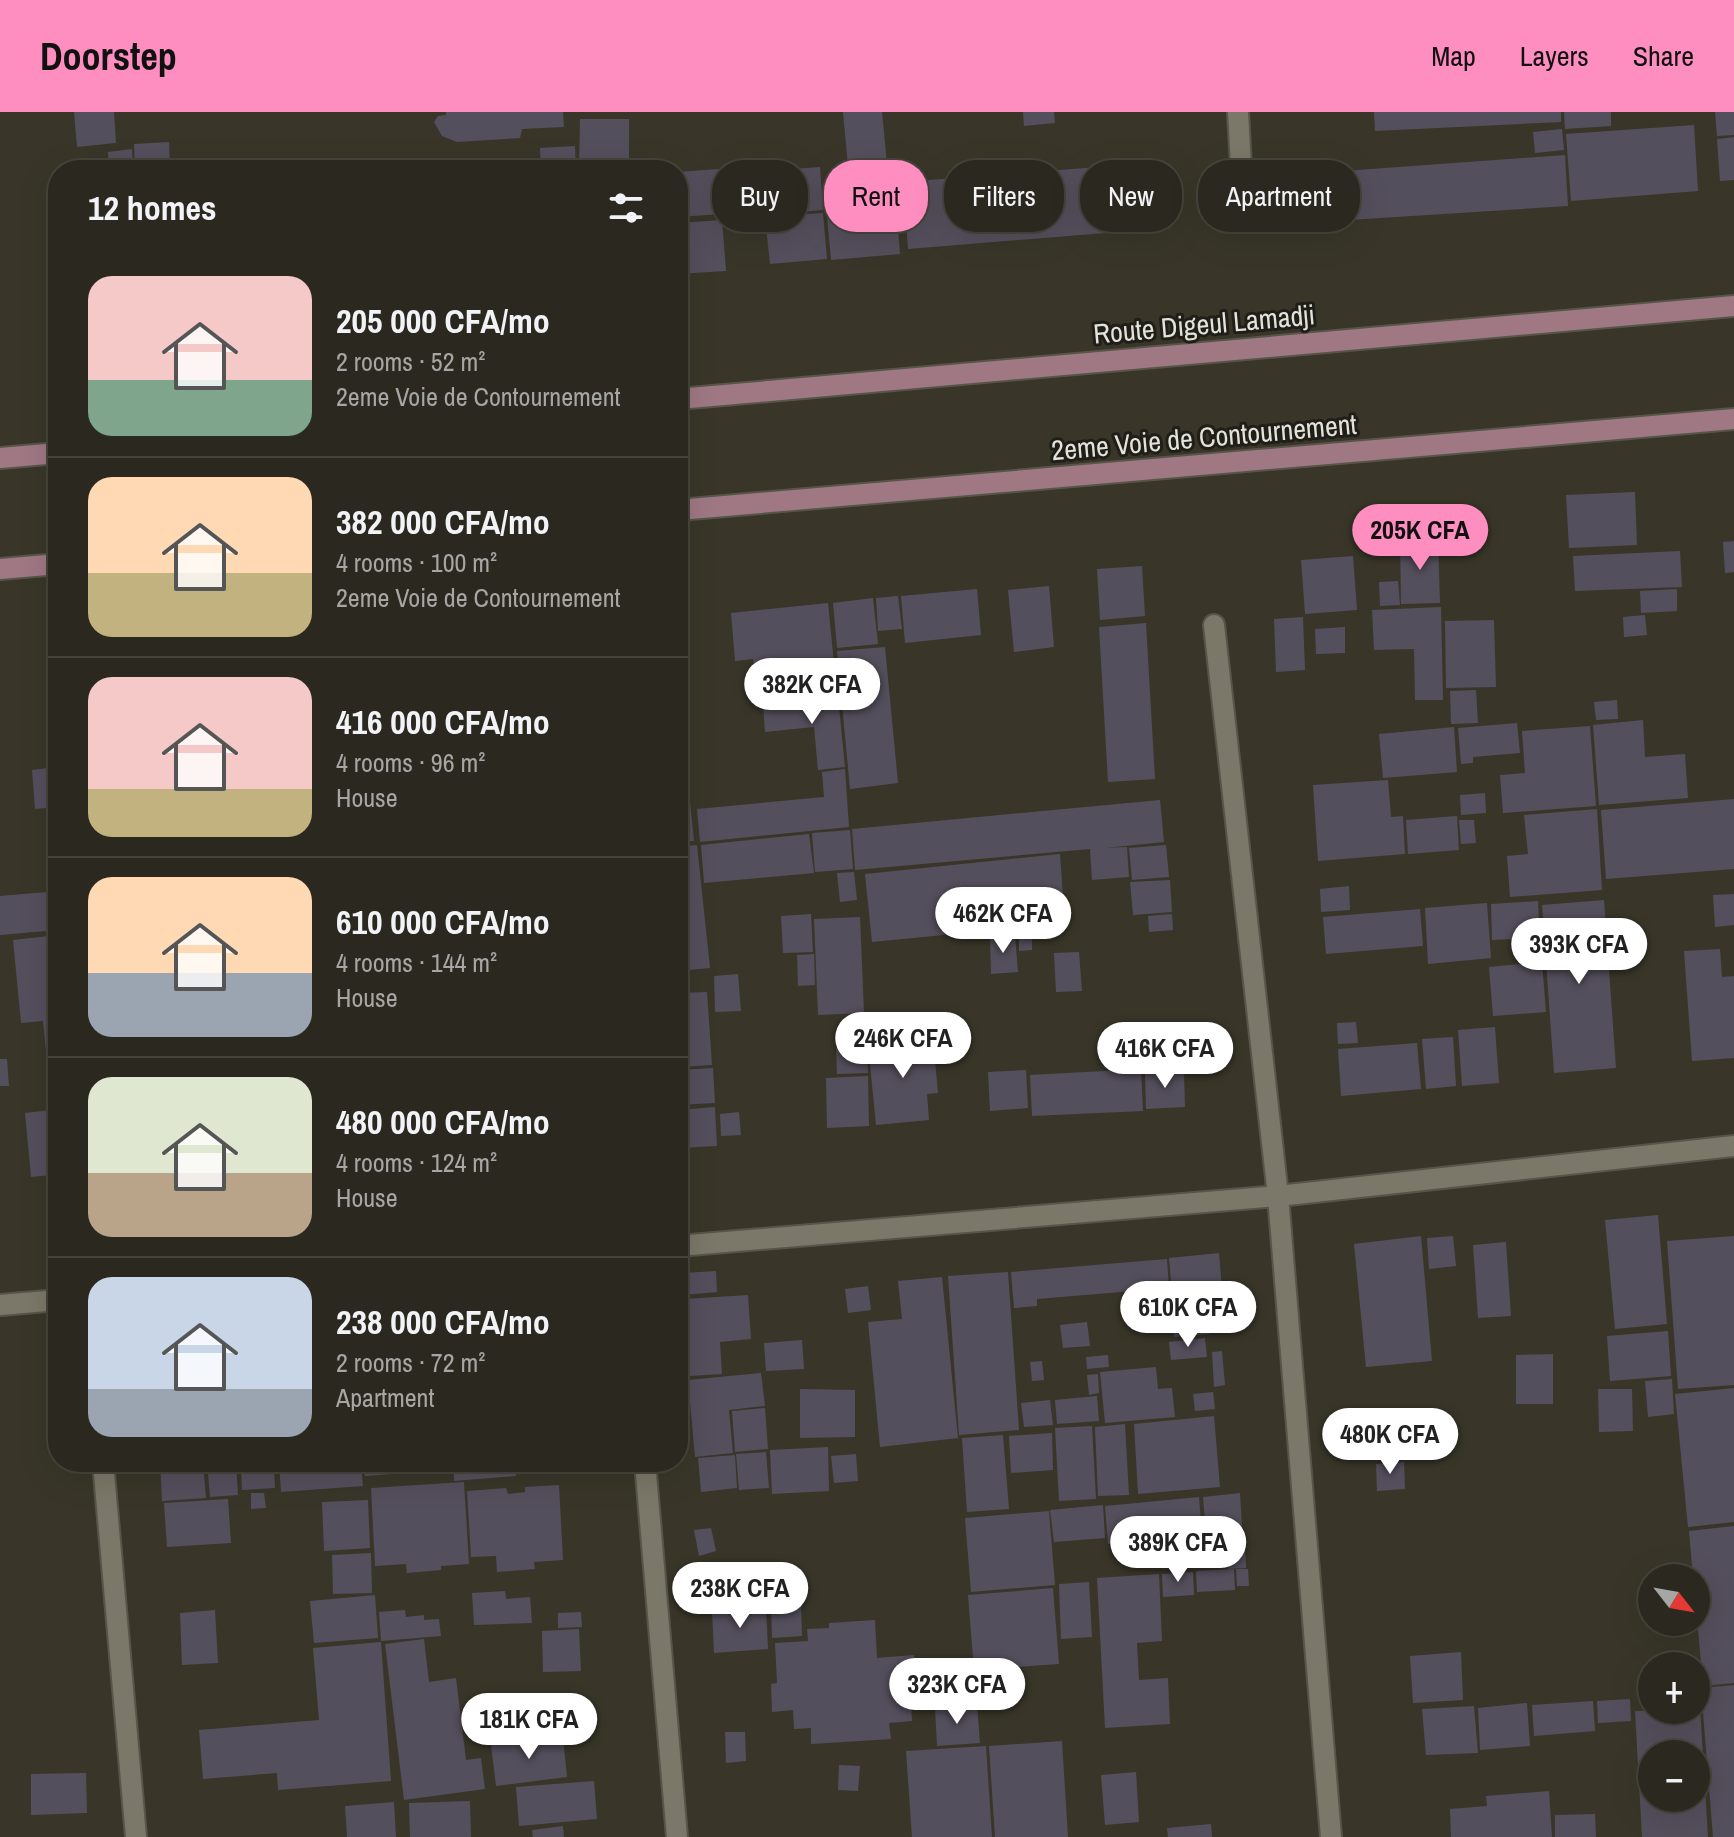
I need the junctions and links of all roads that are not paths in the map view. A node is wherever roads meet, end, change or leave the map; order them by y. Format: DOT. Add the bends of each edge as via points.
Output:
graph roads {
  1 [pos="1238,112"];
  2 [pos="1241,160"];
  3 [pos="1734,306"];
  4 [pos="688,398"];
  5 [pos="1734,419"];
  6 [pos="48,454"];
  7 [pos="0,458"];
  8 [pos="688,509"];
  9 [pos="48,565"];
  10 [pos="0,569"];
  11 [pos="1214,625"];
  12 [pos="1734,1146"];
  13 [pos="1278,1196"];
  14 [pos="688,1245"];
  15 [pos="48,1301"];
  16 [pos="0,1305"];
  17 [pos="104,1472"];
  18 [pos="646,1472"];
  19 [pos="136,1837"];
  20 [pos="677,1837"];
  21 [pos="1331,1837"];
  1 -- 2 [label="street"];
  3 -- 4 [label="main road, Route Digeul Lamadji"];
  5 -- 8 [label="main road, 2eme Voie de Contournement"];
  6 -- 7 [label="main road"];
  9 -- 10 [label="main road"];
  11 -- 13 [label="street"];
  12 -- 13 [label="street"];
  13 -- 14 [label="street"];
  13 -- 21 [label="street"];
  15 -- 16 [label="street"];
  17 -- 19 [label="street"];
  18 -- 20 [label="street"];
}
